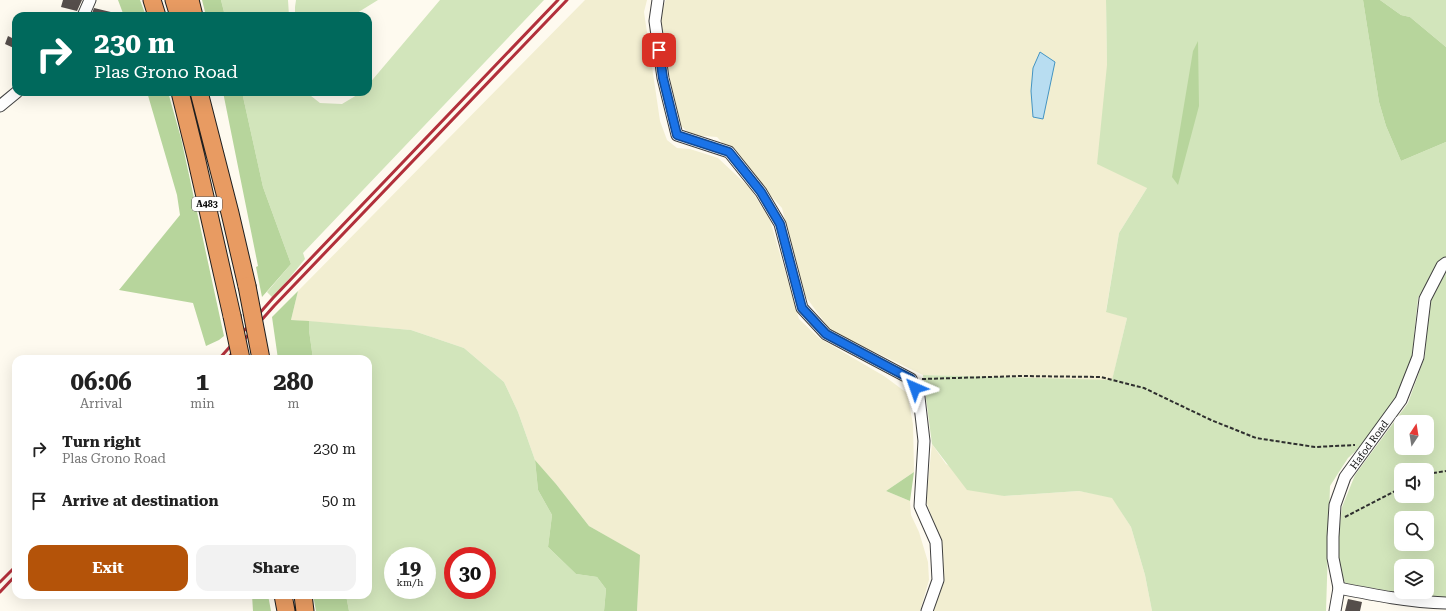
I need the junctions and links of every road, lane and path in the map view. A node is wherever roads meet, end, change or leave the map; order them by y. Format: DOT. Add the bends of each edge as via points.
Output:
graph roads {
  1 [pos="90,0"];
  2 [pos="152,0"];
  3 [pos="155,0"];
  4 [pos="174,0"];
  5 [pos="190,0"];
  6 [pos="658,0"];
  7 [pos="85,12"];
  8 [pos="157,12"];
  9 [pos="158,12"];
  10 [pos="178,12"];
  11 [pos="193,12"];
  12 [pos="12,96"];
  13 [pos="181,96"];
  14 [pos="200,96"];
  15 [pos="211,96"];
  16 [pos="0,106"];
  17 [pos="230,213"];
  18 [pos="1446,263"];
  19 [pos="240,355"];
  20 [pos="260,355"];
  21 [pos="911,379"];
  22 [pos="1368,445"];
  23 [pos="1446,471"];
  24 [pos="1434,473"];
  25 [pos="1394,492"];
  26 [pos="1334,523"];
  27 [pos="1339,588"];
  28 [pos="284,599"];
  29 [pos="303,599"];
  30 [pos="1446,603"];
  31 [pos="286,611"];
  32 [pos="305,611"];
  33 [pos="927,611"];
  34 [pos="1335,611"];
  1 -- 7 [label="street"];
  2 -- 8 [label="highway"];
  3 -- 9 [label="highway"];
  4 -- 10 [label="highway"];
  5 -- 11 [label="highway"];
  6 -- 21 [label="street" via="655,21 663,78 677,135 729,152 761,192 780,224 802,308 826,334"];
  12 -- 16 [label="street"];
  13 -- 19 [label="highway, A483, bridge"];
  14 -- 17 [label="highway, A483"];
  15 -- 17 [label="highway"];
  17 -- 20 [label="highway, A483, bridge"];
  18 -- 22 [label="street, Hafod Road" via="1425,299 1418,357 1401,400"];
  21 -- 22 [label="path" via="1101,377 1144,388 1256,438 1315,447"];
  21 -- 33 [label="street" via="919,397 924,441 920,506 936,542 938,580"];
  22 -- 26 [label="street, Hafod Road" via="1345,477 1336,505"];
  23 -- 24 [label="path"];
  25 -- 26 [label="path"];
  26 -- 27 [label="street, Hafod Road" via="1333,558"];
  27 -- 30 [label="street" via="1430,603"];
  27 -- 34 [label="street, Hafod Road"];
  28 -- 31 [label="highway"];
  29 -- 32 [label="highway"];
}
